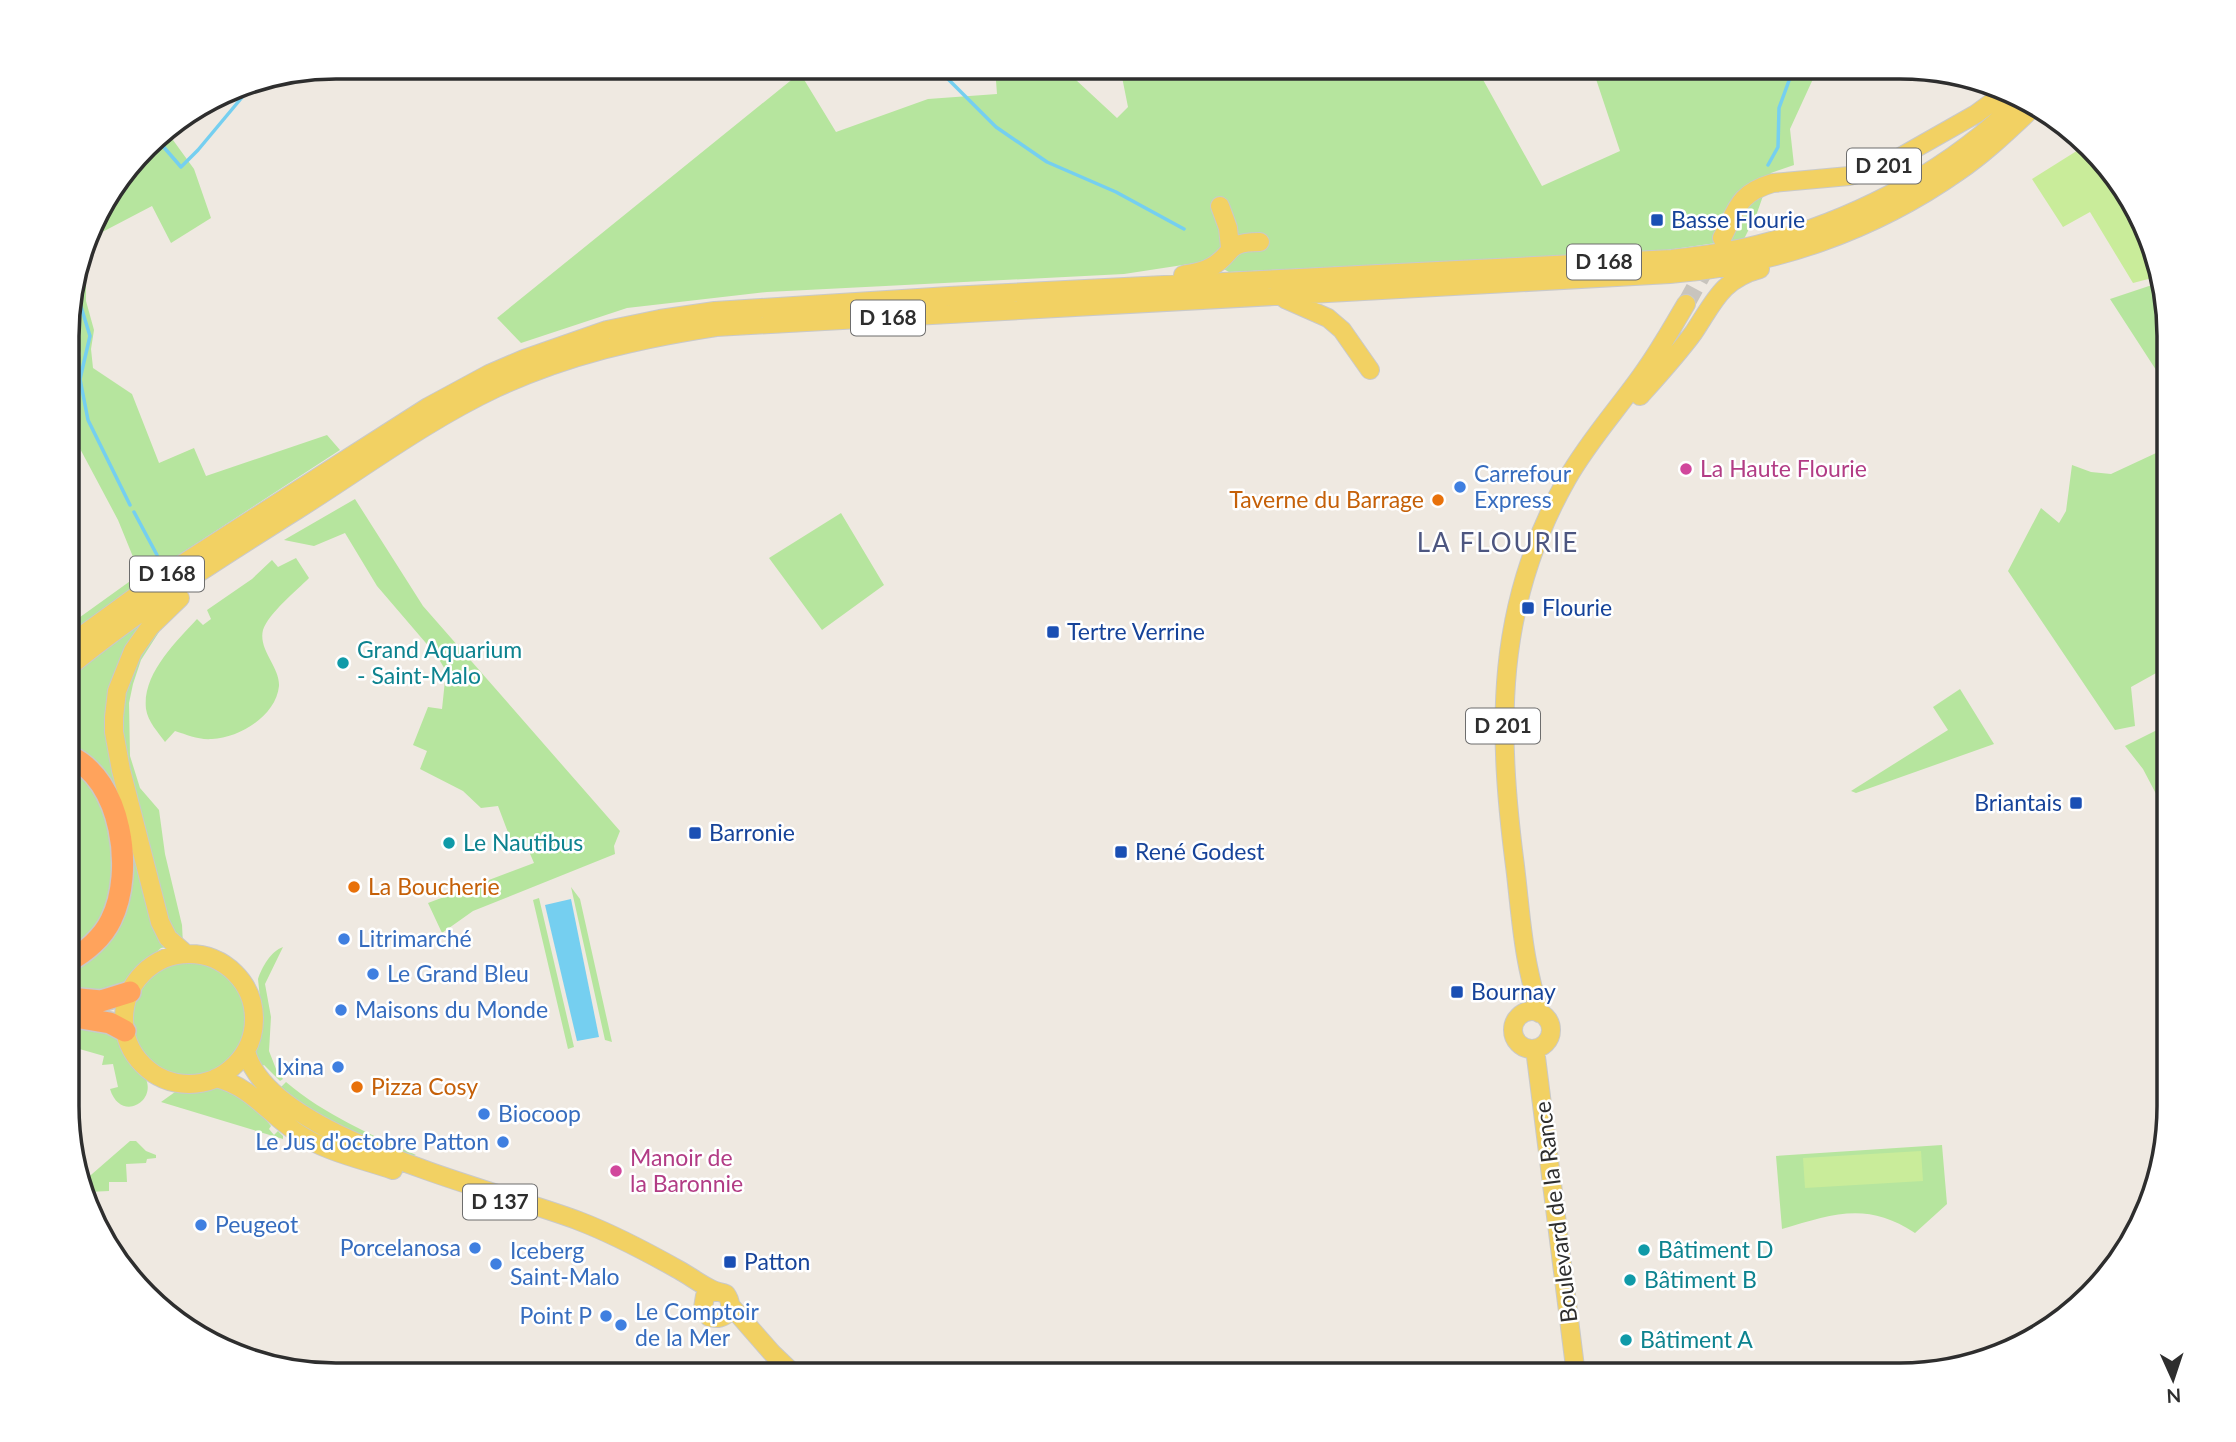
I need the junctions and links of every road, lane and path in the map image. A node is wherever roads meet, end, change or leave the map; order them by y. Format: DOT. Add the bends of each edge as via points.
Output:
graph roads {
  1 [pos="1998,98"];
  2 [pos="2013,105"];
  3 [pos="2028,113"];
  4 [pos="1220,206"];
  5 [pos="1724,234"];
  6 [pos="1260,242"];
  7 [pos="1230,247"];
  8 [pos="1796,251"];
  9 [pos="1144,285"];
  10 [pos="1279,295"];
  11 [pos="1686,304"];
  12 [pos="1370,370"];
  13 [pos="1595,434"];
  14 [pos="221,558"];
  15 [pos="79,638"];
  16 [pos="79,660"];
  17 [pos="79,761"];
  18 [pos="79,954"];
  19 [pos="186,954"];
  20 [pos="130,992"];
  21 [pos="79,999"];
  22 [pos="1532,1012"];
  23 [pos="79,1018"];
  24 [pos="125,1031"];
  25 [pos="1535,1049"];
  26 [pos="246,1051"];
  27 [pos="215,1078"];
  28 [pos="714,1291"];
  29 [pos="702,1306"];
  30 [pos="725,1312"];
  31 [pos="783,1363"];
  32 [pos="1574,1363"];
  1 -- 5 [label="main road, D 201" via="1879,169 1761,186 1738,204"];
  2 -- 9 [label="main road, D 168" via="1982,133 1912,181 1857,209 1767,243 1721,253"];
  3 -- 8 [label="main road, D 168" via="1969,164 1916,198 1867,224"];
  4 -- 7 [label="main road"];
  6 -- 7 [label="main road"];
  7 -- 9 [label="main road" via="1210,268 1160,276"];
  8 -- 10 [label="main road, D 168" via="1695,272"];
  8 -- 13 [label="main road" via="1789,261 1744,273 1728,283 1644,391"];
  9 -- 15 [label="main road, D 168" via="715,312 660,318 558,346 489,374 428,407 165,575"];
  10 -- 12 [label="main road" via="1328,318"];
  10 -- 14 [label="main road, D 168" via="716,327 612,346 494,389"];
  11 -- 13 [label="main road, D 201" via="1641,377"];
  13 -- 22 [label="main road, D 201" via="1567,477 1539,537 1509,639 1503,751"];
  14 -- 16 [label="main road, D 168"];
  14 -- 19 [label="main road" via="217,572 177,600 137,644 121,678 114,717 121,770 160,922"];
  17 -- 18 [label="highway" via="99,780 110,802 123,858 117,907 110,922"];
  19 -- 20 [label="main road" via="153,965"];
  19 -- 26 [label="main road" via="220,962 245,986 254,1018"];
  20 -- 21 [label="highway" via="101,1000"];
  20 -- 24 [label="main road"];
  22 -- 25 [label="main road" via="1549,1022 1551,1033 1545,1044"];
  22 -- 25 [label="main road" via="1515,1020 1512,1032 1518,1044"];
  23 -- 24 [label="highway" via="110,1023"];
  24 -- 27 [label="main road" via="136,1056 159,1076 185,1084"];
  25 -- 32 [label="main road, Boulevard de la Rance"];
  26 -- 27 [label="main road"];
  26 -- 28 [label="main road, D 137" via="251,1068 274,1092 345,1138 406,1164 582,1222"];
  27 -- 29 [label="main road, D 137" via="241,1087 296,1132 322,1146 571,1226 683,1285"];
  28 -- 29 [label="main road" via="705,1296"];
  28 -- 30 [label="main road" via="726,1294"];
  29 -- 30 [label="main road" via="707,1316"];
  30 -- 31 [label="main road"];
}
